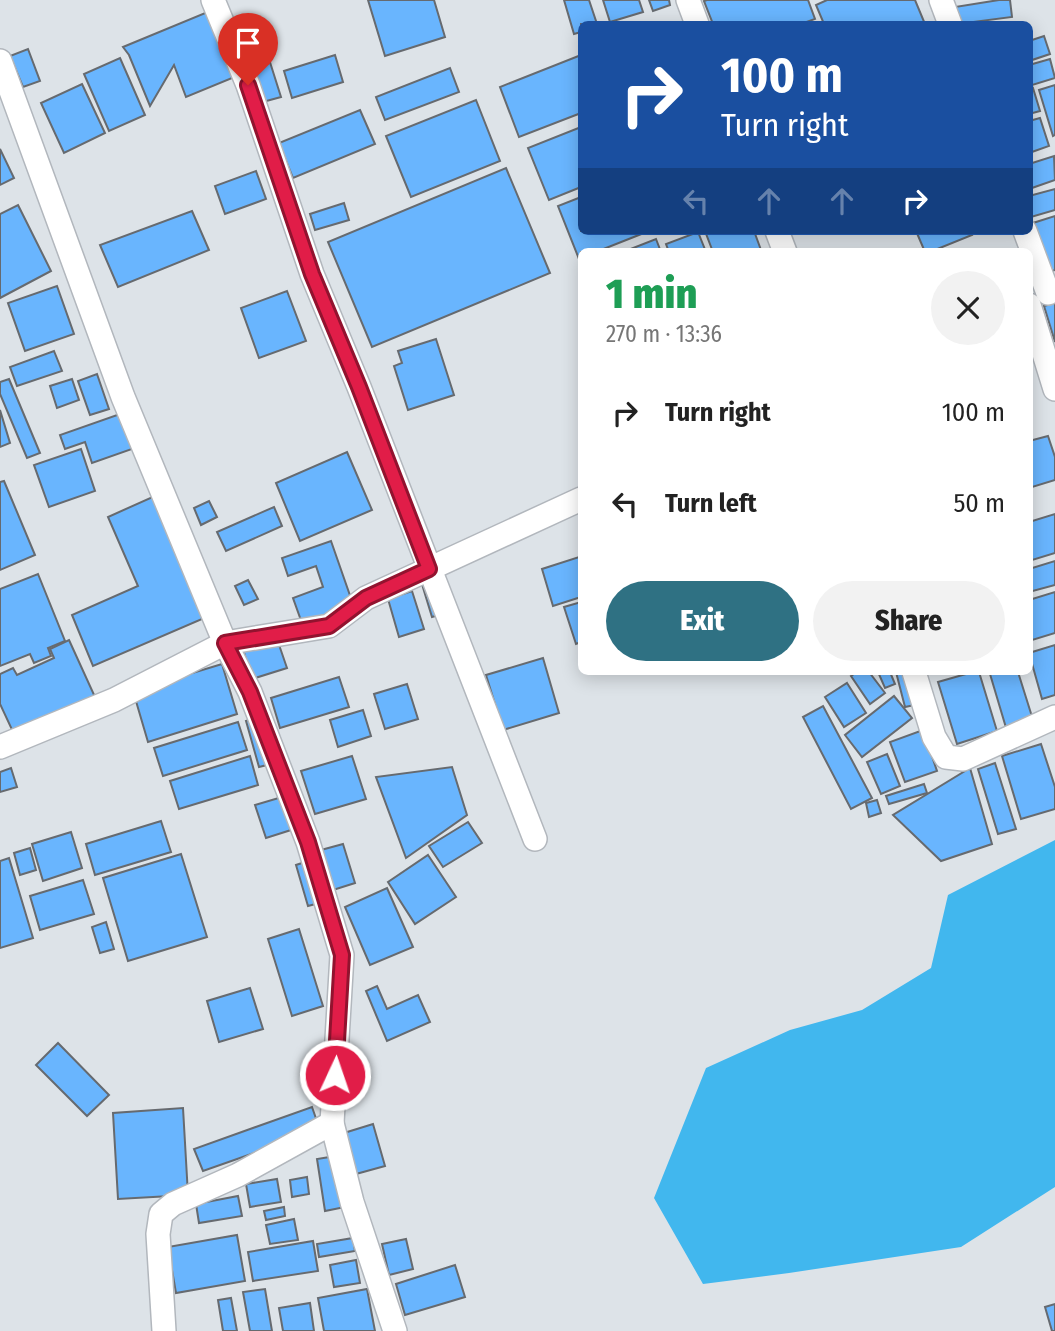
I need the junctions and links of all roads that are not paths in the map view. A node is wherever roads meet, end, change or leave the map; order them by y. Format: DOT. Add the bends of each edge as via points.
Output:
graph roads {
  1 [pos="213,0"];
  2 [pos="688,0"];
  3 [pos="941,0"];
  4 [pos="696,21"];
  5 [pos="949,21"];
  6 [pos="2,70"];
  7 [pos="1033,266"];
  8 [pos="1040,297"];
  9 [pos="1055,389"];
  10 [pos="578,500"];
  11 [pos="429,569"];
  12 [pos="225,643"];
  13 [pos="915,675"];
  14 [pos="1055,716"];
  15 [pos="0,747"];
  16 [pos="535,839"];
  17 [pos="332,1123"];
  18 [pos="164,1331"];
  19 [pos="395,1331"];
  1 -- 11 [label="street" via="248,85 312,274"];
  2 -- 4 [label="street"];
  3 -- 5 [label="street"];
  6 -- 12 [label="street" via="123,397"];
  7 -- 8 [label="street"];
  8 -- 9 [label="street"];
  10 -- 11 [label="street"];
  11 -- 12 [label="street" via="366,598 329,626"];
  11 -- 16 [label="street"];
  12 -- 15 [label="street" via="114,700"];
  12 -- 17 [label="street" via="250,692 308,842 342,955"];
  13 -- 14 [label="street" via="934,737 946,757 963,759"];
  17 -- 18 [label="street" via="161,1214 158,1234"];
  17 -- 19 [label="street" via="352,1202"];
}
